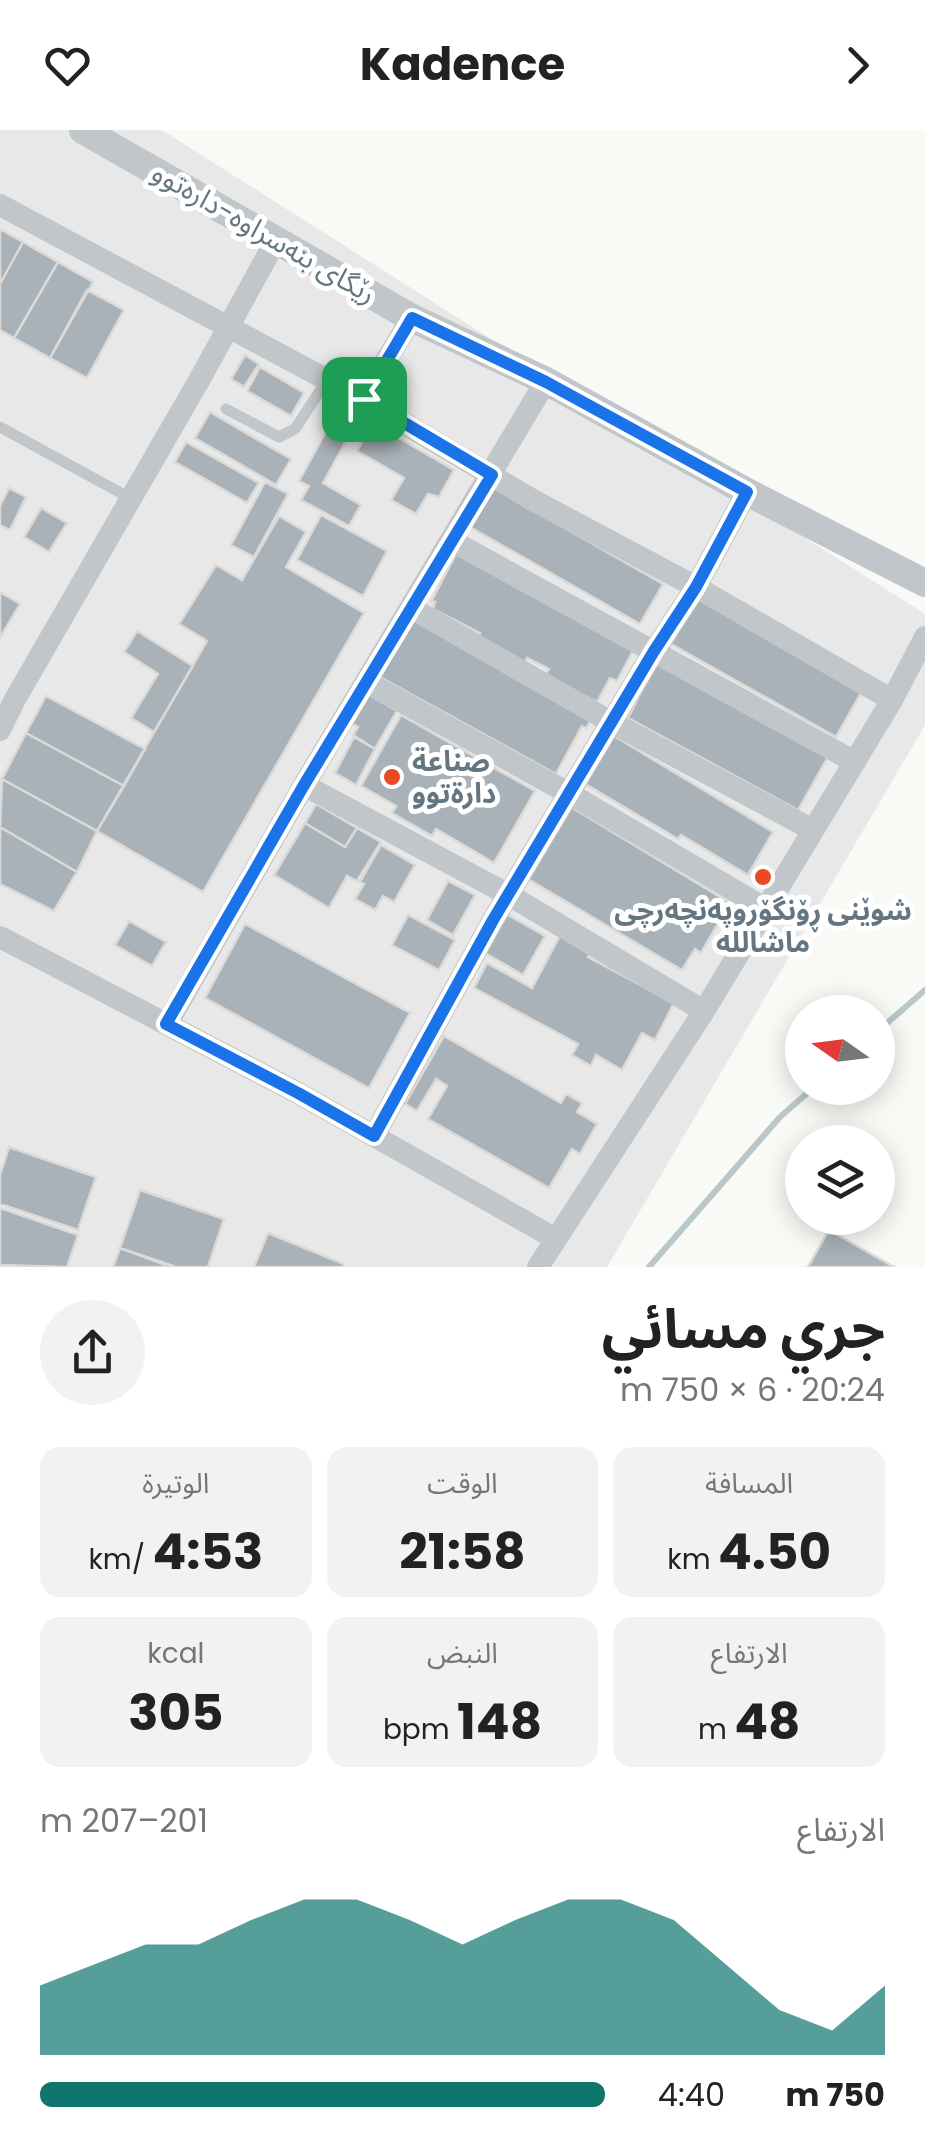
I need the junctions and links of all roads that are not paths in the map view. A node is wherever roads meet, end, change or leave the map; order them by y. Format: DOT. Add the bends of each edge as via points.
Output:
graph roads {
  1 [pos="84,130"];
  2 [pos="0,206"];
  3 [pos="276,240"];
  4 [pos="412,318"];
  5 [pos="228,327"];
  6 [pos="327,380"];
  7 [pos="546,382"];
  8 [pos="364,399"];
  9 [pos="226,410"];
  10 [pos="0,427"];
  11 [pos="492,475"];
  12 [pos="747,492"];
  13 [pos="130,498"];
  14 [pos="452,540"];
  15 [pos="925,583"];
  16 [pos="696,587"];
  17 [pos="411,608"];
  18 [pos="925,636"];
  19 [pos="654,651"];
  20 [pos="366,682"];
  21 [pos="892,700"];
  22 [pos="611,722"];
  23 [pos="0,730"];
  24 [pos="855,762"];
  25 [pos="304,785"];
  26 [pos="570,794"];
  27 [pos="813,830"];
  28 [pos="509,895"];
  29 [pos="766,908"];
  30 [pos="0,937"];
  31 [pos="704,1010"];
  32 [pos="166,1024"];
  33 [pos="374,1136"];
  34 [pos="556,1239"];
  35 [pos="538,1267"];
  1 -- 3 [label="street, رێگای بنەسراوە-دارەتوو"];
  2 -- 5 [label="street"];
  3 -- 4 [label="street, رێگای بنەسراوە-دارەتوو"];
  3 -- 5 [label="street"];
  4 -- 7 [label="street, رێگای بنەسراوە-دارەتوو"];
  4 -- 8 [label="street"];
  5 -- 6 [label="street"];
  5 -- 13 [label="street"];
  6 -- 8 [label="street"];
  6 -- 9 [label="lane" via="295,430 279,437"];
  7 -- 11 [label="street"];
  7 -- 12 [label="street, رێگای بنەسراوە-دارەتوو"];
  8 -- 11 [label="street"];
  10 -- 13 [label="lane"];
  11 -- 14 [label="street"];
  11 -- 16 [label="street"];
  12 -- 15 [label="street, رێگای بنەسراوە-دارەتوو"];
  12 -- 16 [label="street"];
  13 -- 23 [label="street"];
  14 -- 17 [label="street"];
  14 -- 19 [label="street"];
  16 -- 19 [label="street"];
  16 -- 21 [label="street"];
  17 -- 20 [label="street"];
  17 -- 22 [label="street"];
  18 -- 21 [label="street"];
  19 -- 22 [label="street"];
  19 -- 24 [label="street"];
  20 -- 25 [label="street"];
  20 -- 26 [label="street"];
  21 -- 24 [label="street"];
  22 -- 26 [label="street"];
  22 -- 27 [label="street"];
  24 -- 27 [label="street"];
  25 -- 28 [label="street"];
  25 -- 32 [label="street"];
  26 -- 28 [label="street"];
  26 -- 29 [label="street"];
  27 -- 29 [label="street"];
  28 -- 31 [label="street"];
  28 -- 33 [label="street"];
  29 -- 31 [label="street"];
  30 -- 32 [label="street"];
  31 -- 34 [label="street"];
  32 -- 33 [label="street"];
  33 -- 34 [label="street"];
  34 -- 35 [label="street"];
}
